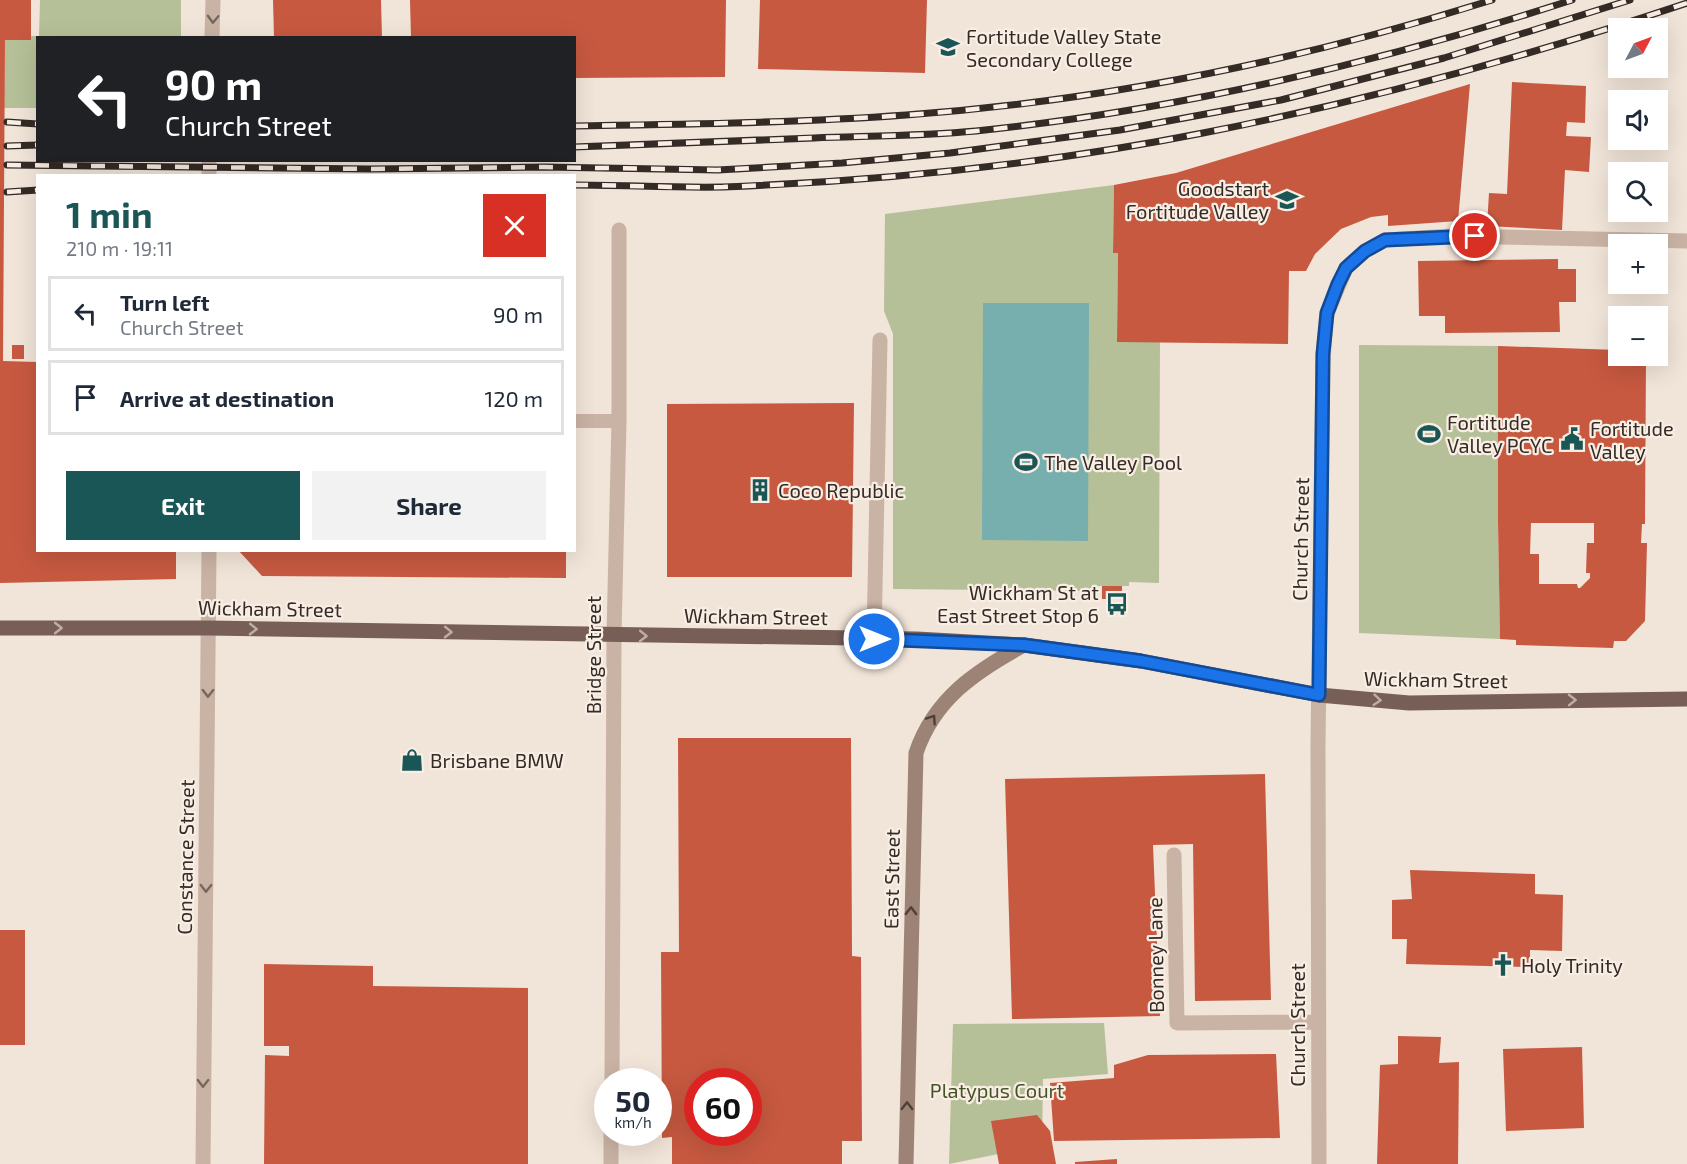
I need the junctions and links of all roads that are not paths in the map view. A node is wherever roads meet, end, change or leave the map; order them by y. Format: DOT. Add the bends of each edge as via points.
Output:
graph roads {
  1 [pos="213,0"];
  2 [pos="212,36"];
  3 [pos="619,230"];
  4 [pos="1687,241"];
  5 [pos="879,340"];
  6 [pos="576,421"];
  7 [pos="619,421"];
  8 [pos="209,552"];
  9 [pos="0,628"];
  10 [pos="208,628"];
  11 [pos="614,635"];
  12 [pos="874,639"];
  13 [pos="1024,645"];
  14 [pos="1319,695"];
  15 [pos="1687,699"];
  16 [pos="1174,855"];
  17 [pos="1318,1022"];
  18 [pos="612,1068"];
  19 [pos="611,1146"];
  20 [pos="203,1164"];
  21 [pos="611,1164"];
  22 [pos="906,1164"];
  23 [pos="1319,1164"];
  1 -- 2 [label="street, one-way"];
  3 -- 7 [label="street, Bridge Street"];
  4 -- 14 [label="street, Church Street" via="1452,236 1385,240 1346,268 1327,313 1323,354"];
  5 -- 12 [label="street"];
  6 -- 7 [label="lane"];
  7 -- 11 [label="street, Bridge Street"];
  8 -- 10 [label="street, Constance Street"];
  9 -- 10 [label="main road, Wickham Street, one-way"];
  10 -- 11 [label="main road, Wickham Street, one-way"];
  10 -- 20 [label="street, Constance Street, one-way"];
  11 -- 12 [label="main road, Wickham Street, one-way"];
  11 -- 18 [label="street, Bridge Street"];
  12 -- 13 [label="main road, Wickham Street"];
  13 -- 14 [label="main road, Wickham Street" via="1141,661"];
  22 -- 13 [label="main road, East Street, one-way" via="916,753 930,720 954,693"];
  14 -- 15 [label="main road, Wickham Street, one-way" via="1409,704"];
  14 -- 17 [label="street, Church Street"];
  16 -- 17 [label="street, Bonney Lane" via="1178,1023"];
  17 -- 23 [label="street, Church Street"];
  19 -- 21 [label="street"];
}
